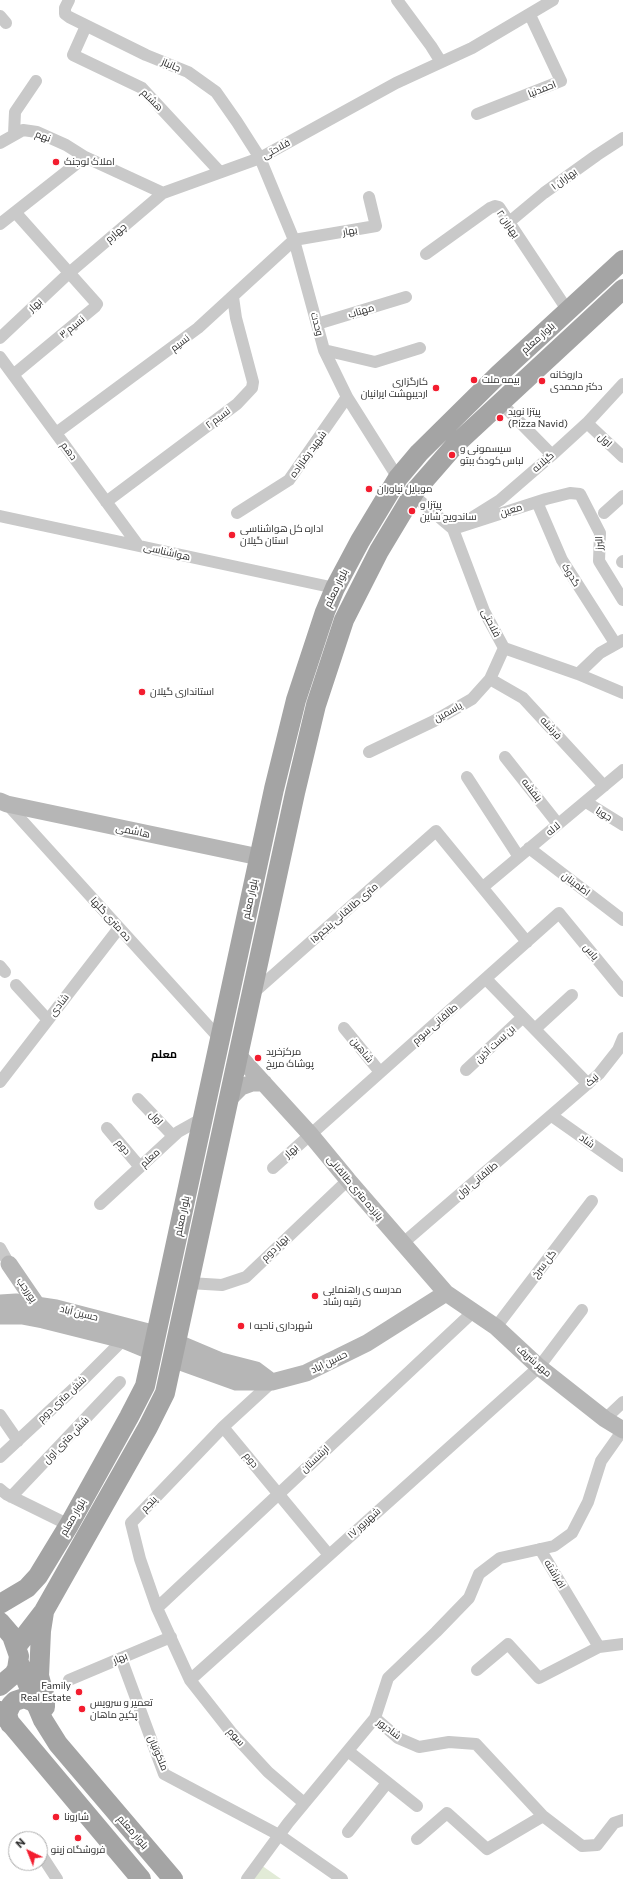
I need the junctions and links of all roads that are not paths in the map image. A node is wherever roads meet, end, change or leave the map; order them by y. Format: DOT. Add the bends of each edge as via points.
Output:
graph roads {
  1 [pos="69,0"];
  2 [pos="397,0"];
  3 [pos="554,0"];
  4 [pos="530,15"];
  5 [pos="86,26"];
  6 [pos="442,62"];
  7 [pos="36,81"];
  8 [pos="477,114"];
  9 [pos="14,134"];
  10 [pos="623,138"];
  11 [pos="0,143"];
  12 [pos="85,157"];
  13 [pos="260,158"];
  14 [pos="220,172"];
  15 [pos="163,193"];
  16 [pos="369,197"];
  17 [pos="15,212"];
  18 [pos="508,223"];
  19 [pos="0,224"];
  20 [pos="294,240"];
  21 [pos="426,254"];
  22 [pos="623,260"];
  23 [pos="69,273"];
  24 [pos="623,289"];
  25 [pos="233,297"];
  26 [pos="406,297"];
  27 [pos="568,310"];
  28 [pos="317,324"];
  29 [pos="0,338"];
  30 [pos="420,348"];
  31 [pos="324,350"];
  32 [pos="0,357"];
  33 [pos="13,375"];
  34 [pos="623,384"];
  35 [pos="347,397"];
  36 [pos="500,402"];
  37 [pos="587,423"];
  38 [pos="56,434"];
  39 [pos="552,454"];
  40 [pos="623,457"];
  41 [pos="398,478"];
  42 [pos="570,493"];
  43 [pos="413,495"];
  44 [pos="623,496"];
  45 [pos="106,502"];
  46 [pos="537,502"];
  47 [pos="237,513"];
  48 [pos="604,513"];
  49 [pos="0,516"];
  50 [pos="453,529"];
  51 [pos="138,545"];
  52 [pos="335,588"];
  53 [pos="623,600"];
  54 [pos="619,641"];
  55 [pos="504,648"];
  56 [pos="578,674"];
  57 [pos="490,679"];
  58 [pos="623,693"];
  59 [pos="369,752"];
  60 [pos="505,757"];
  61 [pos="623,770"];
  62 [pos="467,777"];
  63 [pos="604,786"];
  64 [pos="586,802"];
  65 [pos="4,803"];
  66 [pos="558,824"];
  67 [pos="623,825"];
  68 [pos="529,848"];
  69 [pos="260,857"];
  70 [pos="519,857"];
  71 [pos="483,887"];
  72 [pos="559,914"];
  73 [pos="623,920"];
  74 [pos="119,928"];
  75 [pos="527,942"];
  76 [pos="486,979"];
  77 [pos="16,985"];
  78 [pos="623,991"];
  79 [pos="251,995"];
  80 [pos="572,995"];
  81 [pos="523,1017"];
  82 [pos="48,1020"];
  83 [pos="344,1028"];
  84 [pos="534,1029"];
  85 [pos="623,1038"];
  86 [pos="220,1039"];
  87 [pos="238,1055"];
  88 [pos="466,1070"];
  89 [pos="380,1072"];
  90 [pos="0,1082"];
  91 [pos="264,1083"];
  92 [pos="588,1084"];
  93 [pos="138,1099"];
  94 [pos="229,1099"];
  95 [pos="552,1116"];
  96 [pos="203,1118"];
  97 [pos="107,1128"];
  98 [pos="310,1134"];
  99 [pos="173,1136"];
  100 [pos="623,1166"];
  101 [pos="140,1167"];
  102 [pos="273,1168"];
  103 [pos="348,1180"];
  104 [pos="592,1201"];
  105 [pos="100,1204"];
  106 [pos="402,1244"];
  107 [pos="0,1248"];
  108 [pos="9,1264"];
  109 [pos="189,1283"];
  110 [pos="446,1293"];
  111 [pos="23,1309"];
  112 [pos="474,1310"];
  113 [pos="582,1310"];
  114 [pos="0,1316"];
  115 [pos="496,1327"];
  116 [pos="123,1340"];
  117 [pos="154,1343"];
  118 [pos="174,1350"];
  119 [pos="539,1367"];
  120 [pos="120,1382"];
  121 [pos="272,1382"];
  122 [pos="623,1402"];
  123 [pos="0,1415"];
  124 [pos="605,1419"];
  125 [pos="223,1427"];
  126 [pos="623,1430"];
  127 [pos="18,1441"];
  128 [pos="0,1457"];
  129 [pos="0,1489"];
  130 [pos="278,1494"];
  131 [pos="11,1497"];
  132 [pos="69,1525"];
  133 [pos="540,1549"];
  134 [pos="330,1555"];
  135 [pos="0,1604"];
  136 [pos="157,1608"];
  137 [pos="44,1612"];
  138 [pos="0,1622"];
  139 [pos="171,1637"];
  140 [pos="623,1644"];
  141 [pos="599,1647"];
  142 [pos="18,1654"];
  143 [pos="121,1658"];
  144 [pos="182,1660"];
  145 [pos="478,1670"];
  146 [pos="69,1680"];
  147 [pos="190,1680"];
  148 [pos="0,1686"];
  149 [pos="40,1713"];
  150 [pos="5,1717"];
  151 [pos="375,1718"];
  152 [pos="348,1751"];
  153 [pos="388,1783"];
  154 [pos="304,1803"];
  155 [pos="417,1806"];
  156 [pos="543,1816"];
  157 [pos="623,1820"];
  158 [pos="348,1832"];
  159 [pos="279,1835"];
  160 [pos="418,1839"];
  161 [pos="48,1865"];
  162 [pos="57,1879"];
  163 [pos="141,1879"];
  164 [pos="173,1879"];
  165 [pos="247,1879"];
  166 [pos="342,1879"];
  1 -- 5 [label="street, جانباز" via="65,14"];
  2 -- 6 [label="street"];
  3 -- 4 [label="street, فلاحتی"];
  4 -- 6 [label="street, فلاحتی"];
  4 -- 8 [label="street, احمدنیا" via="561,81"];
  5 -- 13 [label="street, جانباز" via="188,72 216,92"];
  5 -- 14 [label="street, هشتم" via="73,55 142,88"];
  6 -- 13 [label="street, فلاحتی" via="396,83"];
  7 -- 9 [label="street" via="15,112"];
  9 -- 11 [label="street, نهم"];
  9 -- 12 [label="street, نهم" via="23,130 37,132"];
  10 -- 18 [label="street, بهاران ۱" via="544,193"];
  12 -- 15 [label="street"];
  12 -- 17 [label="street"];
  13 -- 14 [label="street, فلاحتی"];
  13 -- 20 [label="street, وحدت"];
  14 -- 15 [label="street, فلاحتی"];
  15 -- 23 [label="street, چهارم"];
  16 -- 20 [label="street, بهار" via="376,226"];
  17 -- 19 [label="street"];
  17 -- 23 [label="street"];
  18 -- 21 [label="street, بهاران ۲" via="495,206"];
  18 -- 27 [label="street, بهاران ۲"];
  20 -- 25 [label="street, نسیم"];
  20 -- 28 [label="street, وحدت"];
  22 -- 27 [label="main road, بلوار معلم"];
  23 -- 29 [label="street, بهار"];
  23 -- 33 [label="street, نسیم ۳" via="97,304"];
  24 -- 36 [label="main road, بلوار معلم"];
  25 -- 38 [label="street, نسیم" via="198,328"];
  25 -- 45 [label="street, نسیم ٢" via="253,382 252,388 237,404"];
  26 -- 28 [label="street, مهتاب"];
  27 -- 41 [label="main road, بلوار معلم" via="441,429"];
  28 -- 31 [label="street, وحدت"];
  30 -- 31 [label="street" via="375,362"];
  31 -- 35 [label="street, وحدت"];
  32 -- 33 [label="street, دهم"];
  33 -- 38 [label="street, دهم"];
  34 -- 37 [label="street, گیلانه"];
  35 -- 41 [label="street, وحدت"];
  35 -- 47 [label="street, شهید رضازاده" via="289,480"];
  36 -- 39 [label="street"];
  36 -- 43 [label="main road, بلوار معلم" via="456,444"];
  37 -- 39 [label="street, گیلانه"];
  37 -- 40 [label="street, اول"];
  38 -- 45 [label="street, دهم"];
  39 -- 50 [label="street, گیلانه" via="500,500"];
  41 -- 43 [label="main road"];
  41 -- 52 [label="main road, بلوار معلم"];
  42 -- 46 [label="street, معین"];
  42 -- 53 [label="street, البرز" via="580,494 595,520 600,532 599,561"];
  43 -- 50 [label="street, فلاحتی"];
  43 -- 79 [label="main road, بلوار معلم" via="378,551 344,620 316,705"];
  44 -- 48 [label="street"];
  45 -- 51 [label="street, دهم"];
  46 -- 50 [label="street, معین"];
  46 -- 54 [label="street, گدوک" via="562,560"];
  49 -- 51 [label="street, هواشناسی"];
  50 -- 55 [label="street, فلاحتی" via="484,611"];
  51 -- 52 [label="street, هواشناسی"];
  52 -- 69 [label="main road, بلوار معلم" via="296,700"];
  54 -- 56 [label="street" via="594,657"];
  55 -- 56 [label="street, فلاحتی"];
  55 -- 57 [label="street, یاسمین"];
  56 -- 58 [label="street, فلاحتی"];
  57 -- 59 [label="street, یاسمین" via="472,699 434,721"];
  57 -- 63 [label="street, فرشته" via="523,698"];
  60 -- 66 [label="street, بنفشه"];
  61 -- 63 [label="street, لاله"];
  62 -- 70 [label="street"];
  63 -- 64 [label="street, لاله"];
  64 -- 66 [label="street, لاله"];
  64 -- 67 [label="street, جویا"];
  65 -- 69 [label="street, هاشمی"];
  65 -- 74 [label="street, ده متری گلها"];
  66 -- 68 [label="street, لاله"];
  68 -- 70 [label="street, لاله"];
  68 -- 73 [label="street, اطمینان"];
  69 -- 86 [label="main road, بلوار معلم"];
  70 -- 71 [label="street, لاله"];
  71 -- 75 [label="street"];
  71 -- 79 [label="street, ۱۵متری طالقانی پنجم" via="436,831"];
  72 -- 75 [label="street, طالقانی سوم"];
  72 -- 78 [label="street, یاس"];
  74 -- 82 [label="street, شادی"];
  74 -- 86 [label="street, ده متری گلها"];
  75 -- 76 [label="street, طالقانی سوم"];
  76 -- 81 [label="street"];
  76 -- 89 [label="street, طالقانی سوم"];
  77 -- 82 [label="street"];
  79 -- 87 [label="main road, بلوار معلم"];
  80 -- 84 [label="street"];
  81 -- 84 [label="street"];
  81 -- 88 [label="street, بن بست آذین"];
  82 -- 90 [label="street, شادی"];
  83 -- 89 [label="street, شاهین"];
  84 -- 92 [label="street"];
  85 -- 92 [label="street, نیک" via="618,1050"];
  86 -- 87 [label="main road"];
  86 -- 96 [label="main road, بلوار معلم"];
  87 -- 91 [label="street, پانزده متری طالقانی"];
  87 -- 94 [label="main road, بلوار معلم"];
  89 -- 98 [label="street, طالقانی سوم"];
  91 -- 94 [label="street" via="252,1083 241,1087"];
  91 -- 98 [label="street, پانزده متری طالقانی"];
  92 -- 95 [label="street, نیک"];
  93 -- 99 [label="street, اول"];
  94 -- 109 [label="main road, بلوار معلم"];
  95 -- 100 [label="street, شاد"];
  95 -- 106 [label="street, طالقانی اول"];
  96 -- 99 [label="street, معلم"];
  96 -- 117 [label="main road, بلوار معلم"];
  97 -- 101 [label="street, دوم"];
  98 -- 102 [label="street, بهار"];
  98 -- 103 [label="street, پانزده متری طالقانی"];
  99 -- 101 [label="street, معلم"];
  101 -- 105 [label="street, معلم"];
  103 -- 106 [label="street, پانزده متری طالقانی"];
  103 -- 109 [label="street, بهار دوم" via="246,1277 222,1285"];
  104 -- 115 [label="street, گل سرخ"];
  106 -- 110 [label="street, پانزده متری طالقانی"];
  107 -- 108 [label="street, پوررجب"];
  108 -- 111 [label="street, پوررجب"];
  109 -- 118 [label="main road, بلوار معلم"];
  110 -- 112 [label="street, مهر شریف"];
  110 -- 121 [label="street, حسین اباد" via="367,1343 306,1373"];
  111 -- 114 [label="street, حسین آباد"];
  111 -- 116 [label="street, حسین آباد"];
  111 -- 117 [label="street, حسین آباد" via="83,1314"];
  112 -- 115 [label="street, مهر شریف"];
  112 -- 130 [label="street, ارشستان"];
  113 -- 119 [label="street, ۱۷ شهریور"];
  115 -- 119 [label="street, مهر شریف"];
  116 -- 117 [label="street, حسین آباد"];
  116 -- 127 [label="street, شش متری دوم"];
  117 -- 118 [label="main road"];
  117 -- 132 [label="main road, بلوار معلم" via="145,1386"];
  118 -- 121 [label="street" via="256,1370"];
  118 -- 121 [label="street, حسین اباد" via="200,1368 236,1382"];
  118 -- 137 [label="main road, بلوار معلم" via="165,1393 152,1420"];
  119 -- 124 [label="street, مهر شریف"];
  119 -- 134 [label="street, ۱۷ شهریور"];
  120 -- 131 [label="street, شش متری اول"];
  121 -- 125 [label="street, پنجم"];
  122 -- 124 [label="street"];
  123 -- 127 [label="street"];
  124 -- 126 [label="street, مهر شریف"];
  125 -- 130 [label="street, دوم"];
  125 -- 136 [label="street, پنجم" via="131,1523"];
  126 -- 133 [label="street, افراشته" via="601,1461 588,1502 572,1533 554,1546"];
  127 -- 128 [label="street, شش متری دوم"];
  129 -- 131 [label="street"];
  130 -- 134 [label="street"];
  130 -- 136 [label="street, ارشستان"];
  131 -- 132 [label="street"];
  132 -- 135 [label="main road, بلوار معلم" via="38,1576 27,1588"];
  133 -- 141 [label="street, افراشته"];
  133 -- 151 [label="street, شادپور" via="500,1558 479,1574 468,1598 388,1678"];
  134 -- 147 [label="street, ۱۷ شهریور"];
  136 -- 139 [label="street, پنجم"];
  137 -- 142 [label="main road, بلوار معلم"];
  137 -- 149 [label="main road" via="39,1676 45,1698"];
  138 -- 142 [label="main road" via="12,1636"];
  139 -- 143 [label="street, بهار"];
  139 -- 144 [label="street, پنجم"];
  140 -- 141 [label="street"];
  141 -- 145 [label="street" via="539,1678 508,1644"];
  142 -- 148 [label="main road" via="14,1674"];
  142 -- 149 [label="main road, بلوار معلم"];
  143 -- 146 [label="street, بهار"];
  143 -- 159 [label="street, ملکوتیان" via="164,1774"];
  144 -- 147 [label="street, سوم"];
  147 -- 154 [label="street, سوم" via="231,1732 268,1772"];
  149 -- 150 [label="main road" via="34,1702 24,1698 15,1701"];
  149 -- 164 [label="main road, بلوار معلم" via="58,1744"];
  150 -- 163 [label="main road"];
  151 -- 152 [label="street"];
  151 -- 156 [label="street, شادپور" via="398,1738 419,1746 449,1742 476,1744"];
  152 -- 153 [label="street"];
  152 -- 154 [label="street"];
  153 -- 155 [label="street"];
  153 -- 158 [label="street"];
  154 -- 159 [label="street"];
  156 -- 157 [label="street, شادپور" via="582,1846 597,1845 614,1823"];
  156 -- 160 [label="street" via="487,1849 447,1813"];
  159 -- 165 [label="street"];
  159 -- 166 [label="street, ملکوتیان"];
  161 -- 162 [label="street"];
}
